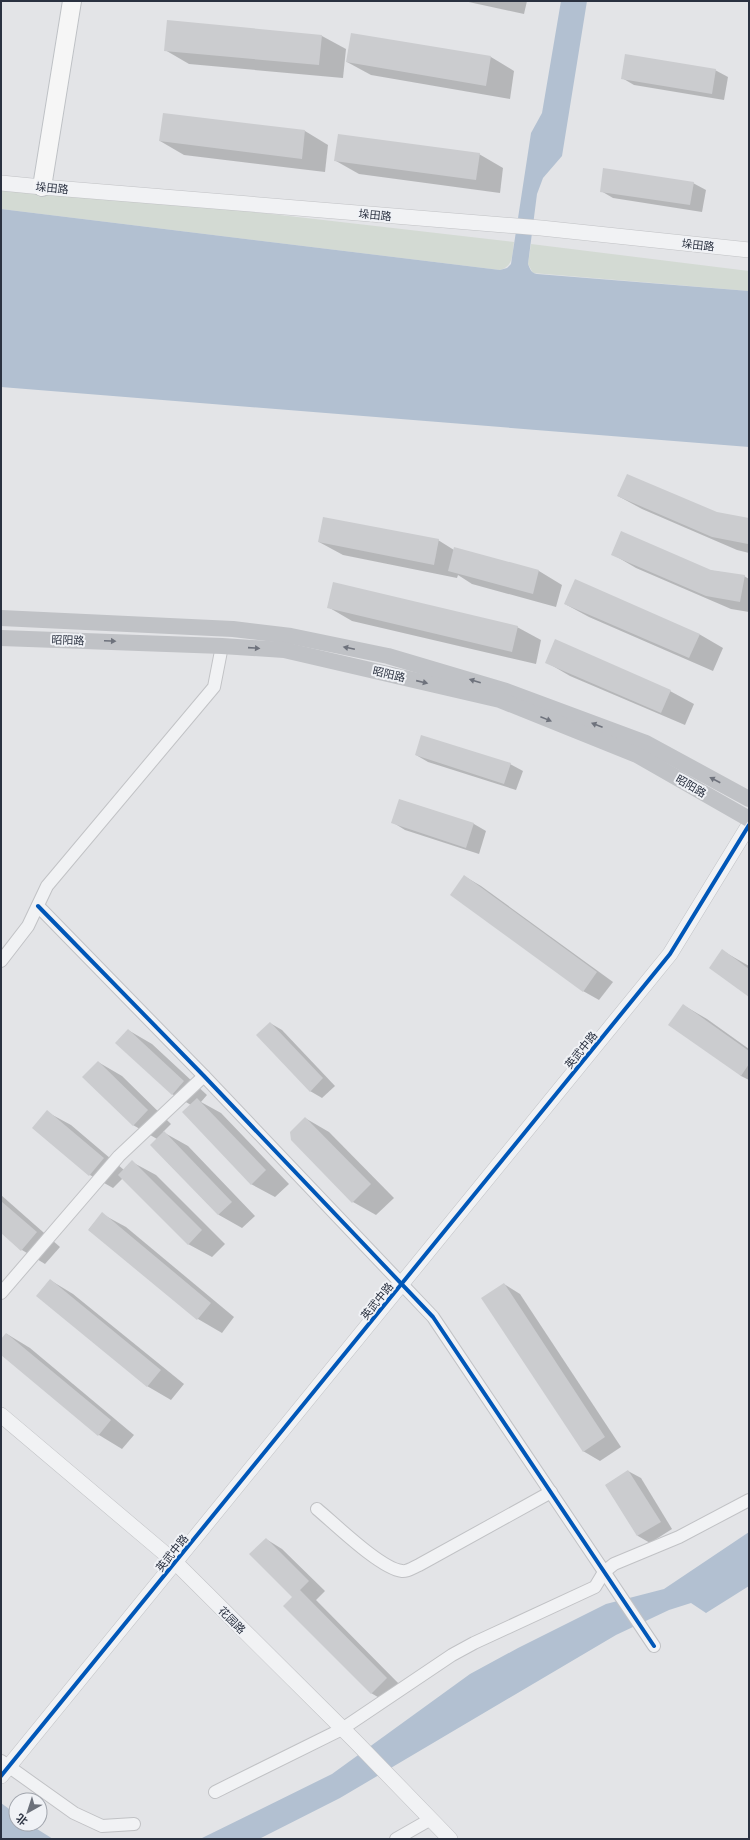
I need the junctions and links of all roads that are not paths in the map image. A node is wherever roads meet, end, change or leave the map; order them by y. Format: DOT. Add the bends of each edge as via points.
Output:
graph roads {
  1 [pos="72,1"];
  2 [pos="1,183"];
  3 [pos="42,188"];
  4 [pos="749,250"];
  5 [pos="1,618"];
  6 [pos="1,638"];
  7 [pos="222,646"];
  8 [pos="749,798"];
  9 [pos="749,819"];
  10 [pos="749,825"];
  11 [pos="38,906"];
  12 [pos="1,961"];
  13 [pos="204,1076"];
  14 [pos="402,1285"];
  15 [pos="1,1293"];
  16 [pos="1,1414"];
  17 [pos="551,1492"];
  18 [pos="749,1500"];
  19 [pos="317,1509"];
  20 [pos="176,1563"];
  21 [pos="607,1576"];
  22 [pos="654,1646"];
  23 [pos="342,1729"];
  24 [pos="3,1768"];
  25 [pos="215,1792"];
  26 [pos="431,1819"];
  27 [pos="134,1824"];
  28 [pos="396,1839"];
  29 [pos="450,1839"];
  1 -- 3 [label="main road"];
  2 -- 3 [label="street, 垛田路"];
  3 -- 4 [label="street, 垛田路" via="541,228"];
  8 -- 5 [label="main road, 昭阳路, one-way" via="646,743 506,691 388,656 291,636 233,629"];
  6 -- 7 [label="main road, 昭阳路, one-way"];
  7 -- 9 [label="main road, 昭阳路, one-way" via="284,650 500,700 637,755"];
  7 -- 11 [label="street" via="214,687 47,886"];
  10 -- 14 [label="street, 英武中路" via="670,954"];
  11 -- 12 [label="street" via="28,926"];
  11 -- 13 [label="street"];
  13 -- 14 [label="street"];
  13 -- 15 [label="street" via="119,1156"];
  14 -- 17 [label="street" via="433,1317"];
  14 -- 20 [label="street, 英武中路"];
  16 -- 20 [label="street, 花园路"];
  17 -- 19 [label="street" via="404,1572 392,1569 374,1557"];
  17 -- 21 [label="street"];
  18 -- 21 [label="street" via="679,1537 614,1564"];
  20 -- 23 [label="street, 花园路"];
  20 -- 24 [label="street, 英武中路"];
  21 -- 22 [label="street"];
  21 -- 23 [label="street" via="595,1588 452,1655"];
  23 -- 25 [label="street"];
  23 -- 26 [label="street, 花园路"];
  24 -- 27 [label="street" via="74,1813 102,1826"];
  26 -- 28 [label="street"];
  26 -- 29 [label="street, 花园路"];
}
